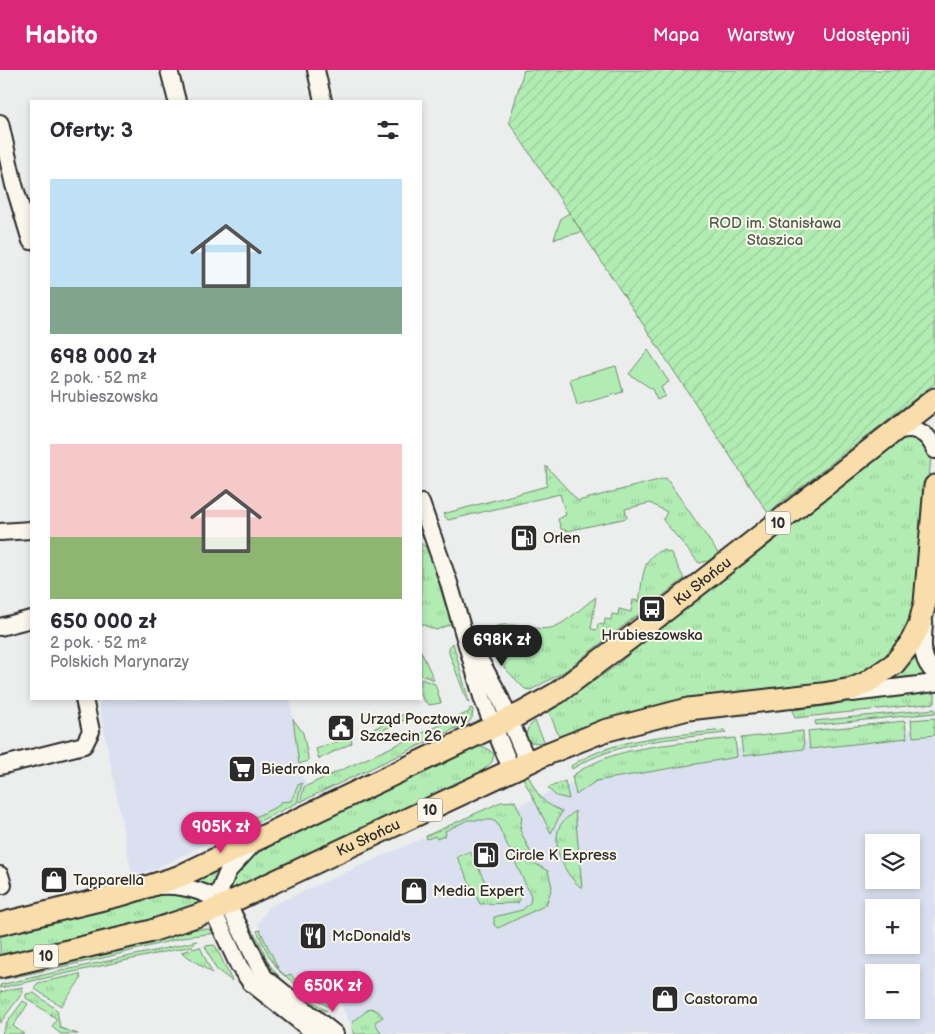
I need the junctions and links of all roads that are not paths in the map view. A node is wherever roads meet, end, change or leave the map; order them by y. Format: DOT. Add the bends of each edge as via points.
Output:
graph roads {
  1 [pos="169,70"];
  2 [pos="316,70"];
  3 [pos="177,100"];
  4 [pos="324,100"];
  5 [pos="0,122"];
  6 [pos="30,238"];
  7 [pos="935,399"];
  8 [pos="890,435"];
  9 [pos="935,450"];
  10 [pos="935,486"];
  11 [pos="422,509"];
  12 [pos="30,530"];
  13 [pos="426,531"];
  14 [pos="0,532"];
  15 [pos="925,603"];
  16 [pos="30,619"];
  17 [pos="0,627"];
  18 [pos="935,673"];
  19 [pos="935,683"];
  20 [pos="822,694"];
  21 [pos="84,700"];
  22 [pos="501,723"];
  23 [pos="0,766"];
  24 [pos="520,767"];
  25 [pos="263,837"];
  26 [pos="147,888"];
  27 [pos="219,905"];
  28 [pos="0,924"];
  29 [pos="0,967"];
  30 [pos="316,1034"];
  31 [pos="335,1034"];
  1 -- 3 [label="street"];
  2 -- 4 [label="street"];
  5 -- 6 [label="street"];
  7 -- 8 [label="main road, Ku Słońcu / 10"];
  8 -- 9 [label="street, Ku Słońcu" via="901,430 916,430 928,437"];
  8 -- 22 [label="main road, Ku Słońcu / 10" via="589,670 547,699"];
  10 -- 15 [label="main road, Ku Słońcu / 10"];
  11 -- 13 [label="street"];
  12 -- 14 [label="street"];
  13 -- 22 [label="street"];
  15 -- 18 [label="street, Ku Słońcu" via="923,654"];
  15 -- 20 [label="main road, Ku Słońcu / 10" via="916,634 894,664 859,687"];
  16 -- 17 [label="street"];
  19 -- 20 [label="street, Ku Słońcu" via="860,693"];
  20 -- 24 [label="main road, Ku Słońcu / 10" via="688,709 654,716 585,737"];
  21 -- 23 [label="street" via="91,731 84,745"];
  22 -- 24 [label="street"];
  22 -- 25 [label="main road, Ku Słońcu / 10"];
  24 -- 27 [label="main road, Ku Słońcu / 10"];
  25 -- 26 [label="main road, Ku Słońcu / 10"];
  25 -- 27 [label="street, Ku Słońcu" via="228,871"];
  26 -- 27 [label="street, Ku Słońcu" via="179,887"];
  26 -- 28 [label="main road, Ku Słońcu / 10"];
  27 -- 29 [label="main road, Ku Słońcu / 10" via="148,932"];
  27 -- 30 [label="street" via="239,966 250,983"];
  27 -- 31 [label="street" via="232,912 264,977"];
}
